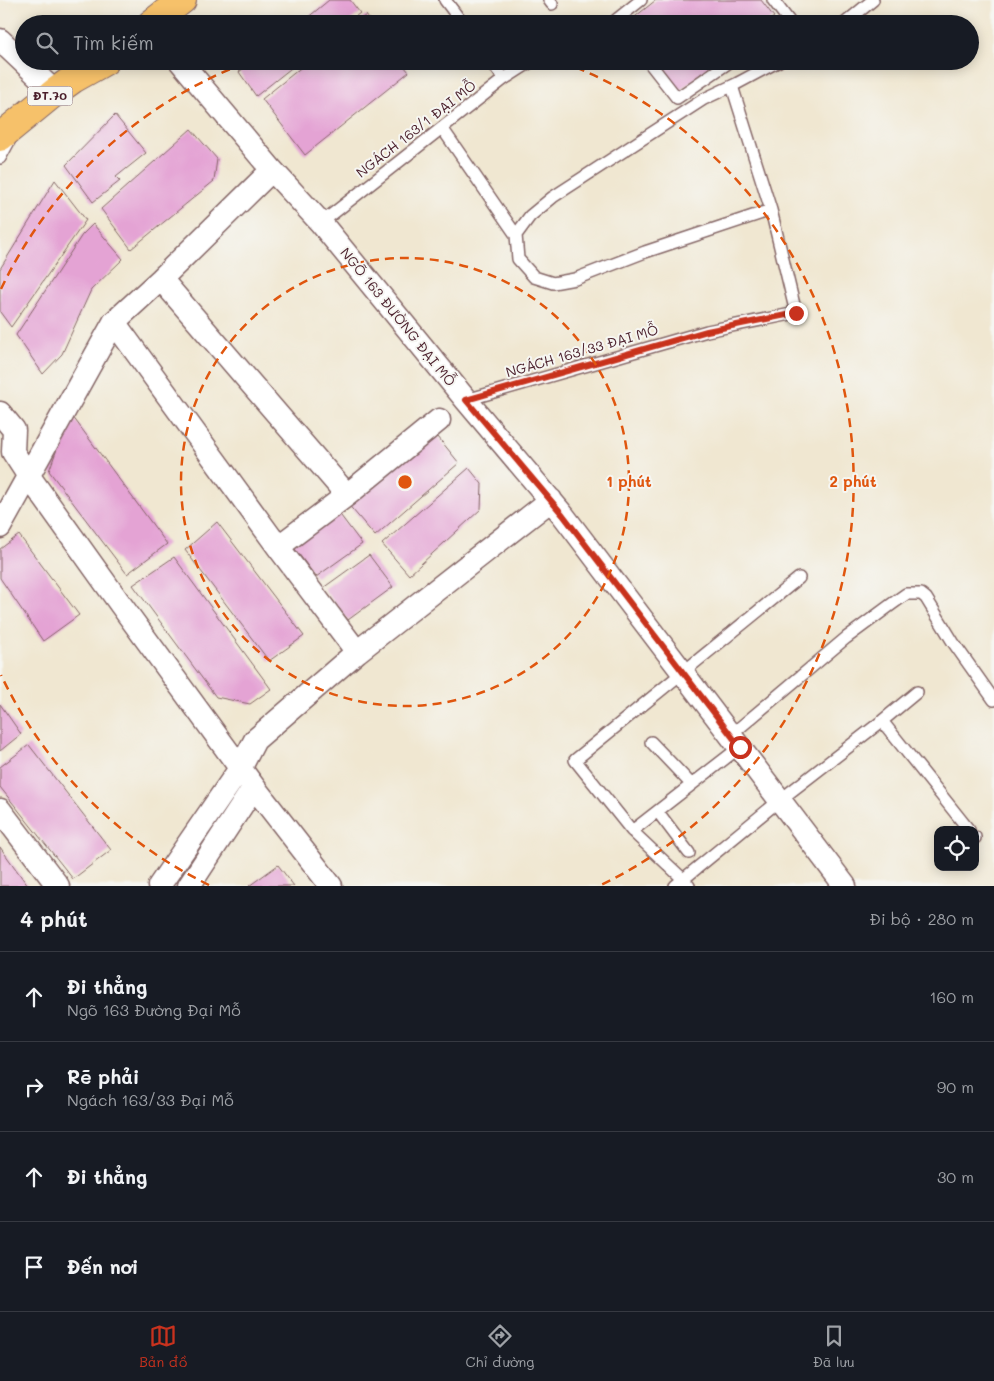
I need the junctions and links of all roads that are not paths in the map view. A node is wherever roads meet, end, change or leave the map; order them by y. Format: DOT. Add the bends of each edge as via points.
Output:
graph roads {
  1 [pos="182,0"];
  2 [pos="445,0"];
  3 [pos="640,0"];
  4 [pos="774,0"];
  5 [pos="869,1"];
  6 [pos="163,15"];
  7 [pos="456,15"];
  8 [pos="622,15"];
  9 [pos="785,15"];
  10 [pos="854,15"];
  11 [pos="0,40"];
  12 [pos="15,54"];
  13 [pos="31,70"];
  14 [pos="90,70"];
  15 [pos="188,70"];
  16 [pos="497,70"];
  17 [pos="518,70"];
  18 [pos="655,70"];
  19 [pos="718,70"];
  20 [pos="762,70"];
  21 [pos="504,79"];
  22 [pos="732,86"];
  23 [pos="54,92"];
  24 [pos="21,120"];
  25 [pos="442,128"];
  26 [pos="0,137"];
  27 [pos="0,158"];
  28 [pos="272,170"];
  29 [pos="771,210"];
  30 [pos="321,223"];
  31 [pos="516,235"];
  32 [pos="162,279"];
  33 [pos="114,322"];
  34 [pos="466,400"];
  35 [pos="0,413"];
  36 [pos="439,420"];
  37 [pos="6,452"];
  38 [pos="28,475"];
  39 [pos="347,495"];
  40 [pos="551,500"];
  41 [pos="0,527"];
  42 [pos="278,547"];
  43 [pos="799,578"];
  44 [pos="357,652"];
  45 [pos="683,673"];
  46 [pos="917,692"];
  47 [pos="994,700"];
  48 [pos="882,721"];
  49 [pos="735,741"];
  50 [pos="651,742"];
  51 [pos="241,767"];
  52 [pos="691,784"];
  53 [pos="254,787"];
  54 [pos="780,800"];
  55 [pos="0,810"];
  56 [pos="658,812"];
  57 [pos="966,826"];
  58 [pos="632,831"];
  59 [pos="689,853"];
  60 [pos="683,884"];
  61 [pos="838,884"];
  62 [pos="58,886"];
  63 [pos="159,886"];
  64 [pos="188,886"];
  65 [pos="331,886"];
  1 -- 6 [label="main road"];
  2 -- 7 [label="lane"];
  3 -- 8 [label="lane"];
  4 -- 9 [label="lane"];
  5 -- 10 [label="lane"];
  11 -- 12 [label="street"];
  13 -- 23 [label="street"];
  14 -- 23 [label="main road, ĐT.70"];
  15 -- 28 [label="street, NGÕ 163 ĐƯỜNG ĐẠI MỖ"];
  16 -- 21 [label="lane"];
  17 -- 21 [label="lane, NGÁCH 163/1 ĐẠI MỖ"];
  18 -- 19 [label="lane" via="677,98"];
  20 -- 22 [label="lane"];
  21 -- 25 [label="lane, NGÁCH 163/1 ĐẠI MỖ"];
  22 -- 29 [label="lane"];
  22 -- 31 [label="lane" via="704,99 553,197 530,216"];
  23 -- 24 [label="main road, ĐT.70"];
  24 -- 26 [label="main road, ĐT.70"];
  24 -- 27 [label="lane"];
  25 -- 30 [label="lane, NGÁCH 163/1 ĐẠI MỖ"];
  25 -- 31 [label="lane"];
  28 -- 30 [label="street, NGÕ 163 ĐƯỜNG ĐẠI MỖ"];
  28 -- 32 [label="street"];
  29 -- 31 [label="lane" via="575,279 553,283 534,277 518,259"];
  29 -- 34 [label="lane, NGÁCH 163/33 ĐẠI MỖ" via="796,313 707,331"];
  30 -- 34 [label="street, NGÕ 163 ĐƯỜNG ĐẠI MỖ"];
  32 -- 33 [label="street"];
  32 -- 39 [label="street"];
  33 -- 38 [label="street"];
  33 -- 42 [label="street"];
  34 -- 40 [label="street, NGÕ 163 ĐƯỜNG ĐẠI MỖ"];
  35 -- 37 [label="street" via="14,430"];
  36 -- 39 [label="street"];
  37 -- 38 [label="street"];
  38 -- 41 [label="street"];
  38 -- 51 [label="street"];
  39 -- 42 [label="street"];
  40 -- 44 [label="street"];
  40 -- 45 [label="street, NGÕ 163 ĐƯỜNG ĐẠI MỖ"];
  42 -- 44 [label="street"];
  43 -- 45 [label="lane"];
  44 -- 51 [label="street" via="255,740"];
  45 -- 49 [label="street, NGÕ 163 ĐƯỜNG ĐẠI MỖ"];
  45 -- 58 [label="lane" via="575,760"];
  46 -- 48 [label="lane"];
  47 -- 49 [label="lane" via="926,598 921,594 906,594 846,638"];
  48 -- 54 [label="lane"];
  48 -- 57 [label="lane"];
  49 -- 52 [label="lane"];
  49 -- 54 [label="street, NGÕ 163 ĐƯỜNG ĐẠI MỖ"];
  50 -- 52 [label="lane"];
  51 -- 53 [label="street"];
  51 -- 63 [label="street"];
  52 -- 56 [label="lane"];
  53 -- 64 [label="street"];
  53 -- 65 [label="street"];
  54 -- 60 [label="lane"];
  54 -- 61 [label="street, NGÕ 163 ĐƯỜNG ĐẠI MỖ"];
  55 -- 62 [label="street"];
  56 -- 58 [label="lane"];
  56 -- 59 [label="lane"];
  58 -- 60 [label="lane"];
}
